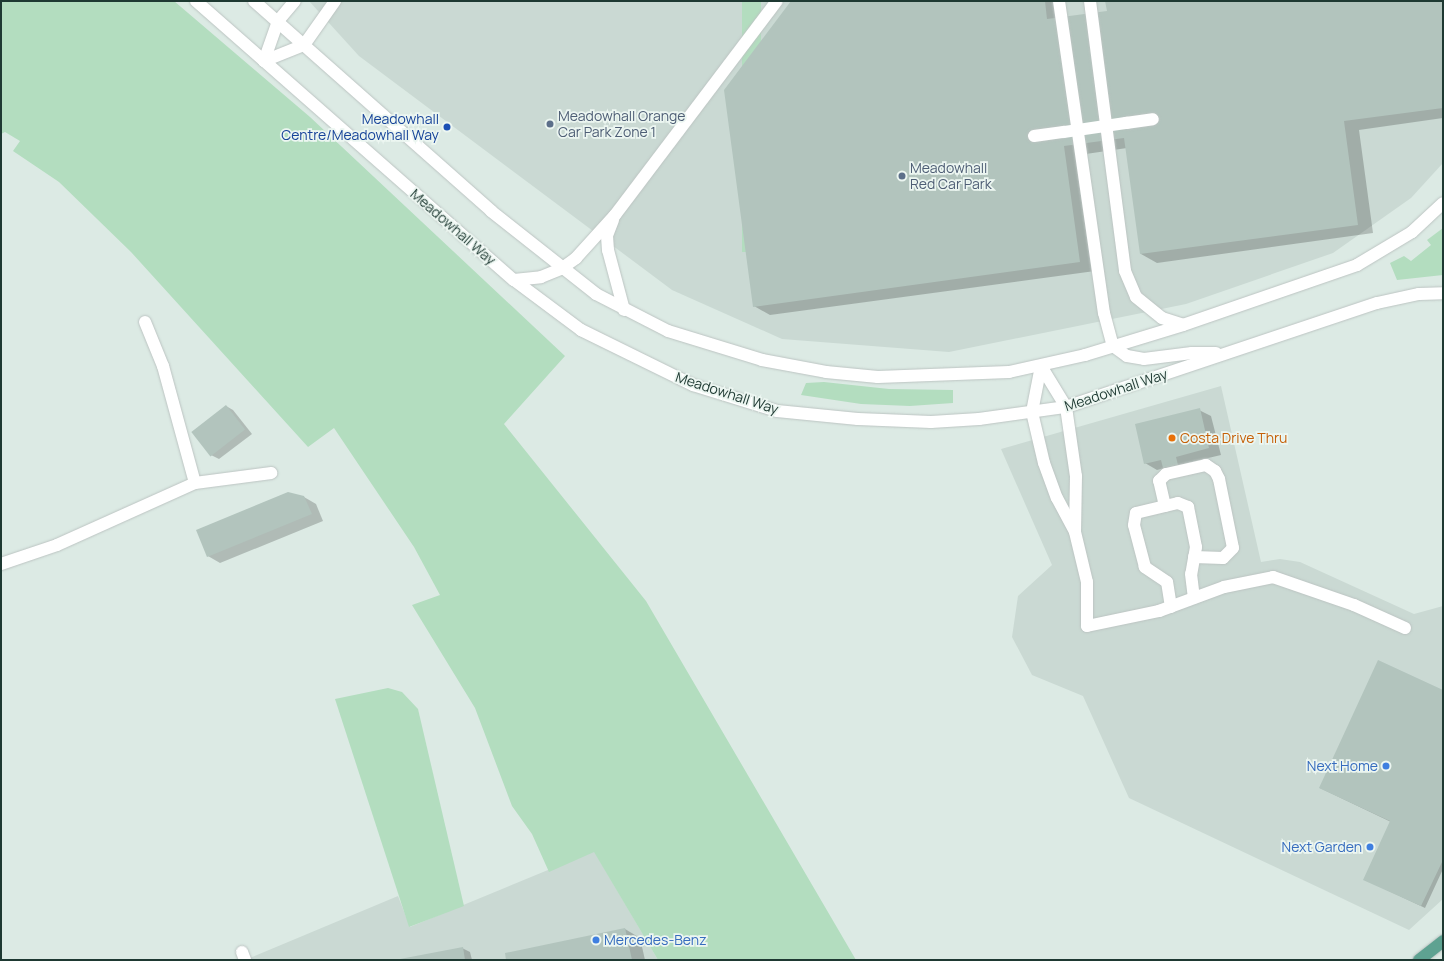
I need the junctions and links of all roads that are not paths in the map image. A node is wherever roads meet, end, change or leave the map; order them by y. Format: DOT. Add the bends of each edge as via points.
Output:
graph roads {
  1 [pos="196,1"];
  2 [pos="254,1"];
  3 [pos="294,1"];
  4 [pos="335,1"];
  5 [pos="777,1"];
  6 [pos="1059,1"];
  7 [pos="1090,1"];
  8 [pos="278,21"];
  9 [pos="304,45"];
  10 [pos="264,61"];
  11 [pos="1153,119"];
  12 [pos="1034,136"];
  13 [pos="1443,203"];
  14 [pos="615,215"];
  15 [pos="561,269"];
  16 [pos="514,280"];
  17 [pos="1443,293"];
  18 [pos="624,310"];
  19 [pos="145,322"];
  20 [pos="1183,325"];
  21 [pos="1113,346"];
  22 [pos="1223,353"];
  23 [pos="1041,366"];
  24 [pos="1066,407"];
  25 [pos="1032,412"];
  26 [pos="271,473"];
  27 [pos="195,483"];
  28 [pos="1165,506"];
  29 [pos="1075,532"];
  30 [pos="1194,557"];
  31 [pos="1,564"];
  32 [pos="1194,598"];
  33 [pos="1171,607"];
  34 [pos="1405,628"];
  35 [pos="1443,941"];
  36 [pos="1419,960"];
  1 -- 10 [label="street, Meadowhall Way"];
  2 -- 8 [label="street"];
  3 -- 8 [label="street"];
  4 -- 9 [label="street"];
  5 -- 14 [label="street"];
  6 -- 21 [label="street" via="1103,306"];
  7 -- 20 [label="street" via="1125,271 1136,297 1162,318"];
  8 -- 9 [label="street"];
  8 -- 10 [label="street"];
  9 -- 10 [label="street"];
  9 -- 15 [label="street" via="491,211"];
  10 -- 16 [label="street, Meadowhall Way"];
  11 -- 12 [label="street, bridge"];
  13 -- 20 [label="street" via="1412,232 1357,265"];
  14 -- 15 [label="street" via="576,258"];
  14 -- 18 [label="street" via="608,236 608,250"];
  15 -- 16 [label="street" via="541,277"];
  15 -- 18 [label="street"];
  16 -- 25 [label="street, Meadowhall Way" via="581,330 645,363 693,385 777,411 858,420 931,422"];
  17 -- 22 [label="street, Meadowhall Way" via="1419,294 1377,303"];
  18 -- 23 [label="street" via="668,331 722,350 826,372 878,377 941,376 1008,372"];
  19 -- 27 [label="street" via="163,366"];
  20 -- 21 [label="street"];
  21 -- 22 [label="street" via="1127,356 1144,359 1192,353"];
  21 -- 23 [label="street"];
  22 -- 24 [label="street, Meadowhall Way" via="1087,402"];
  23 -- 24 [label="street"];
  23 -- 25 [label="street"];
  24 -- 25 [label="street, Meadowhall Way"];
  24 -- 29 [label="street" via="1076,476"];
  25 -- 29 [label="street" via="1044,463 1057,498"];
  26 -- 27 [label="street"];
  27 -- 31 [label="street" via="57,545"];
  28 -- 30 [label="street" via="1178,503 1188,507 1196,547"];
  28 -- 30 [label="street" via="1159,481 1166,474 1206,465 1215,471 1219,479 1233,548 1223,558"];
  28 -- 33 [label="street" via="1136,513 1134,525 1145,567 1167,582"];
  29 -- 33 [label="street" via="1088,582 1087,626"];
  30 -- 32 [label="street" via="1191,574"];
  32 -- 33 [label="street"];
  32 -- 34 [label="street" via="1224,587 1273,577 1354,605"];
  35 -- 36 [label="main road"];
}
